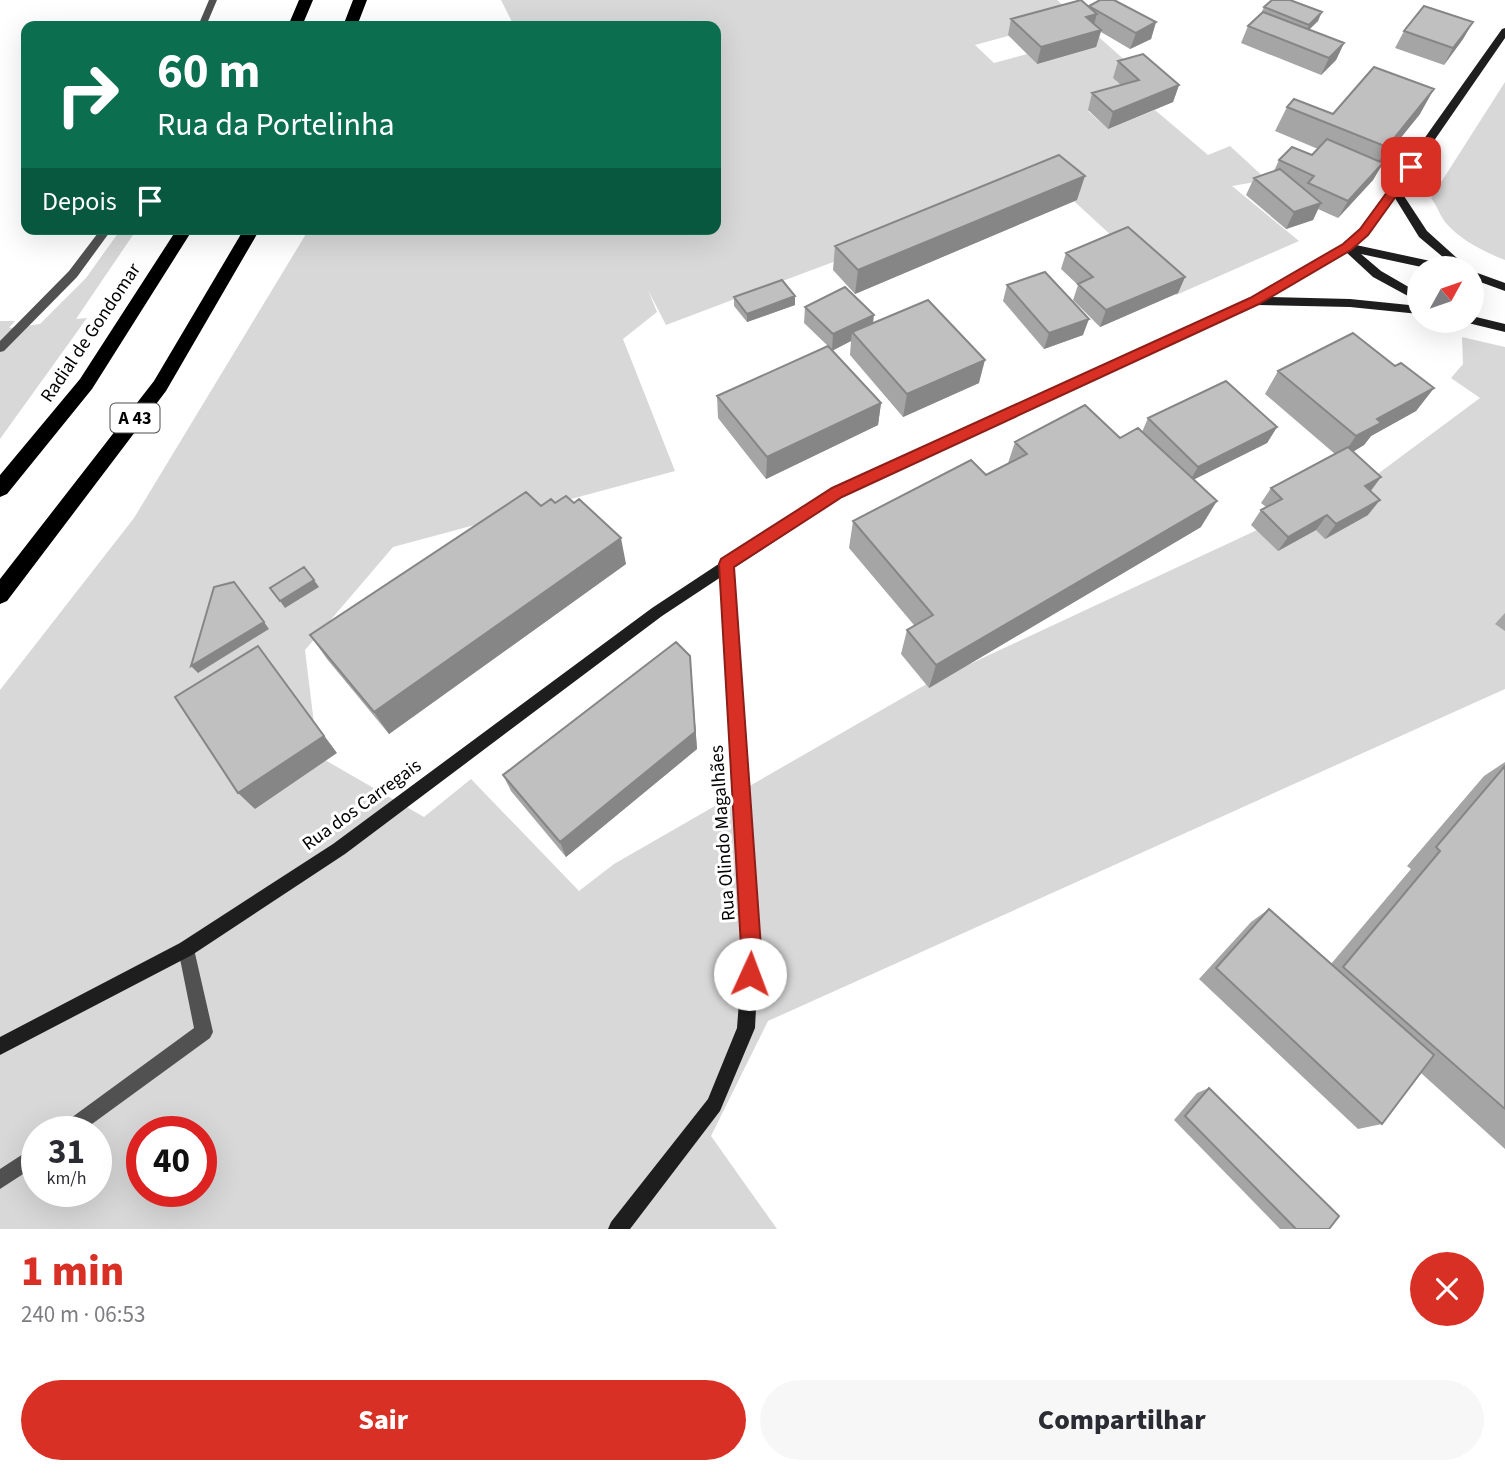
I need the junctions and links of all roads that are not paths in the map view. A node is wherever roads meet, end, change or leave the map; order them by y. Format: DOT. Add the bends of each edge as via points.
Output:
graph roads {
  1 [pos="213,0"];
  2 [pos="306,0"];
  3 [pos="360,0"];
  4 [pos="204,21"];
  5 [pos="297,21"];
  6 [pos="352,21"];
  7 [pos="1505,31"];
  8 [pos="1395,190"];
  9 [pos="102,235"];
  10 [pos="181,235"];
  11 [pos="248,235"];
  12 [pos="1347,247"];
  13 [pos="1449,256"];
  14 [pos="1407,260"];
  15 [pos="1484,279"];
  16 [pos="1505,287"];
  17 [pos="1407,291"];
  18 [pos="1254,301"];
  19 [pos="1407,309"];
  20 [pos="1484,323"];
  21 [pos="1505,328"];
  22 [pos="0,348"];
  23 [pos="0,489"];
  24 [pos="726,564"];
  25 [pos="0,595"];
  26 [pos="186,949"];
  27 [pos="0,1046"];
  28 [pos="88,1116"];
  29 [pos="21,1165"];
  30 [pos="0,1180"];
  31 [pos="618,1229"];
  1 -- 4 [label="street"];
  2 -- 5 [label="highway"];
  3 -- 6 [label="highway"];
  7 -- 8 [label="street, Rua dos Carregais"];
  8 -- 12 [label="street, Rua dos Carregais"];
  8 -- 13 [label="street" via="1423,234"];
  9 -- 22 [label="street" via="73,274"];
  10 -- 23 [label="highway, Radial de Gondomar" via="86,384"];
  11 -- 25 [label="highway, A 43" via="160,386"];
  12 -- 14 [label="street"];
  12 -- 17 [label="street" via="1377,274"];
  12 -- 18 [label="street, Rua dos Carregais"];
  15 -- 16 [label="street"];
  18 -- 19 [label="street"];
  18 -- 24 [label="street, Rua dos Carregais" via="837,492"];
  20 -- 21 [label="street"];
  24 -- 26 [label="street, Rua dos Carregais" via="339,849"];
  24 -- 31 [label="street, Rua Olindo Magalhães" via="751,948 746,1028 714,1105"];
  26 -- 27 [label="street, Rua dos Carregais"];
  26 -- 28 [label="street" via="204,1031"];
  29 -- 30 [label="street"];
}
